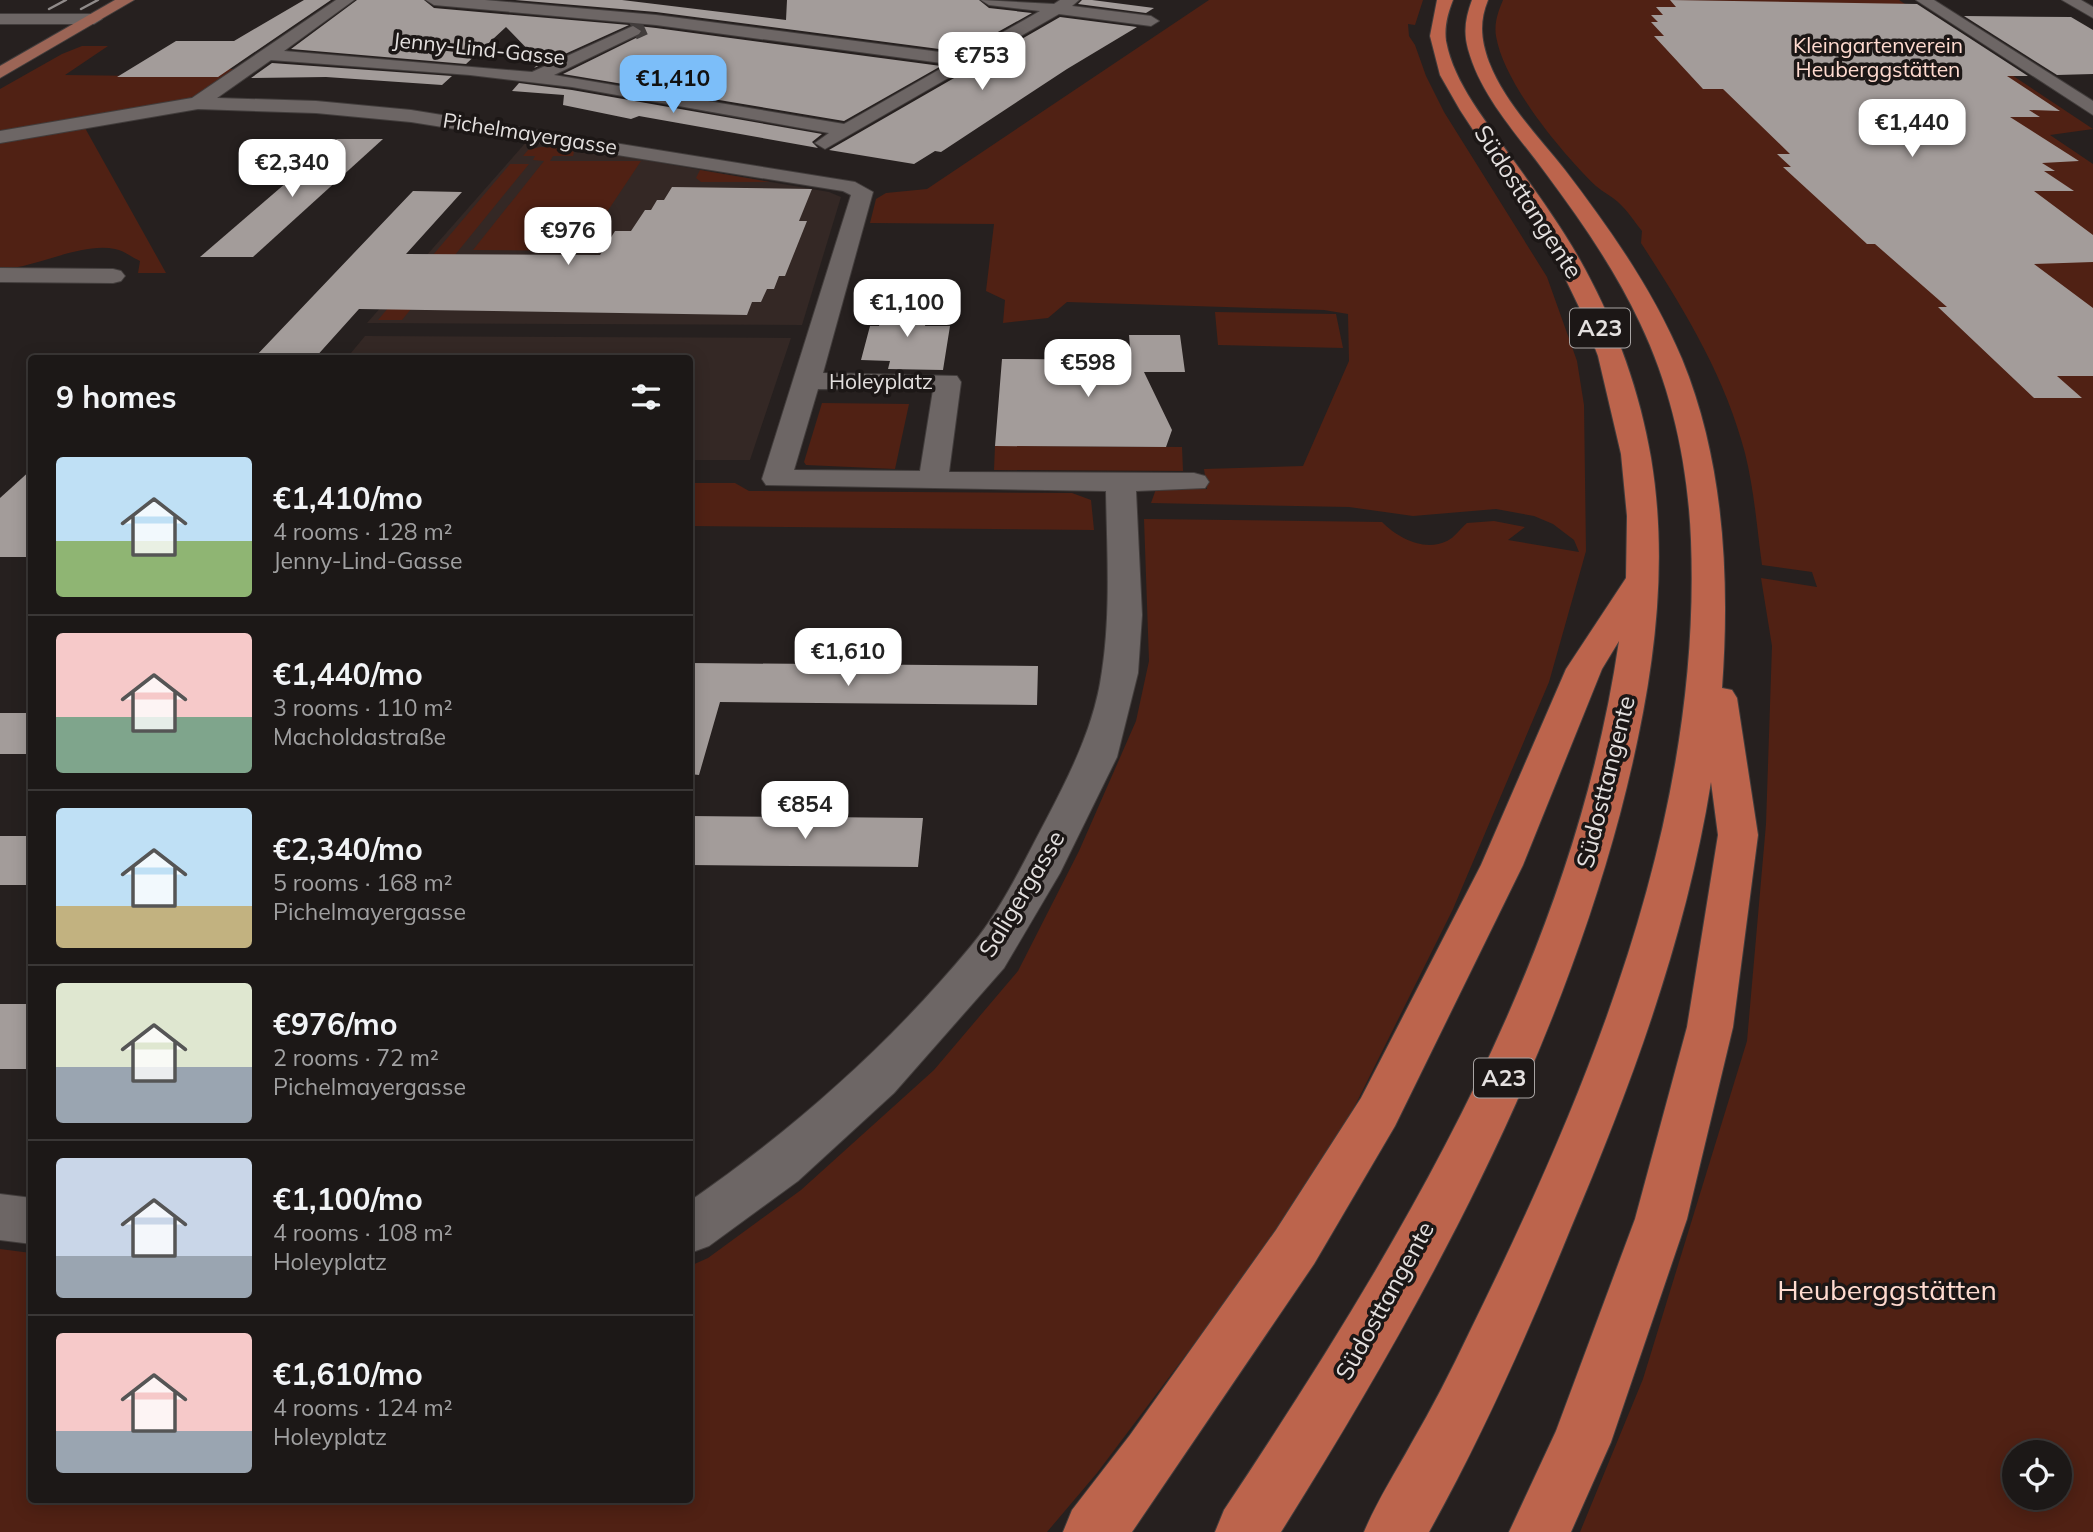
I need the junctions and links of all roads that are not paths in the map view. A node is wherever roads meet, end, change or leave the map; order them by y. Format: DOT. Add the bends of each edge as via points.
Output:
graph roads {
  1 [pos="126,0"];
  2 [pos="346,0"];
  3 [pos="434,0"];
  4 [pos="617,0"];
  5 [pos="989,0"];
  6 [pos="1445,0"];
  7 [pos="1480,0"];
  8 [pos="1924,0"];
  9 [pos="2070,0"];
  10 [pos="1063,4"];
  11 [pos="683,8"];
  12 [pos="586,13"];
  13 [pos="2093,13"];
  14 [pos="0,19"];
  15 [pos="94,19"];
  16 [pos="1151,22"];
  17 [pos="644,26"];
  18 [pos="270,55"];
  19 [pos="967,61"];
  20 [pos="0,73"];
  21 [pos="535,77"];
  22 [pos="198,103"];
  23 [pos="2093,109"];
  24 [pos="847,130"];
  25 [pos="0,138"];
  26 [pos="772,173"];
  27 [pos="0,275"];
  28 [pos="113,276"];
  29 [pos="807,381"];
  30 [pos="933,480"];
  31 [pos="1121,482"];
  32 [pos="1194,482"];
  33 [pos="1644,577"];
  34 [pos="1711,644"];
  35 [pos="0,1216"];
  36 [pos="28,1220"];
  37 [pos="693,1228"];
  38 [pos="1094,1532"];
  39 [pos="1246,1532"];
  40 [pos="1395,1532"];
  41 [pos="1540,1532"];
  1 -- 15 [label="main road"];
  2 -- 18 [label="street"];
  3 -- 12 [label="street"];
  4 -- 12 [label="street"];
  5 -- 10 [label="street"];
  6 -- 33 [label="highway, Südosttangente / A23" via="1437,36 1446,67 1470,112 1563,250 1618,377 1639,480"];
  7 -- 34 [label="highway, Südosttangente / A23" via="1473,22 1484,68 1511,113 1612,250 1662,342 1677,382 1702,487"];
  8 -- 23 [label="street"];
  9 -- 13 [label="street"];
  10 -- 16 [label="street"];
  10 -- 19 [label="street"];
  11 -- 17 [label="street"];
  12 -- 17 [label="street"];
  14 -- 15 [label="street"];
  15 -- 20 [label="main road"];
  17 -- 19 [label="street"];
  17 -- 21 [label="street"];
  18 -- 21 [label="street, Jenny-Lind-Gasse"];
  18 -- 22 [label="street"];
  19 -- 24 [label="street"];
  21 -- 24 [label="street, Jenny-Lind-Gasse"];
  22 -- 25 [label="street, Pichelmayergasse"];
  22 -- 26 [label="street, Pichelmayergasse" via="411,116"];
  24 -- 26 [label="street"];
  26 -- 29 [label="street, Pichelmayergasse" via="862,192"];
  27 -- 28 [label="street"];
  29 -- 30 [label="street, Holeyplatz" via="948,382"];
  29 -- 30 [label="street, Holeyplatz" via="777,479"];
  30 -- 31 [label="street"];
  31 -- 32 [label="street"];
  31 -- 37 [label="street, Saligergasse" via="1125,615 1120,673 1098,757 1039,873 989,956 877,1079 780,1166"];
  33 -- 38 [label="highway" via="1584,669 1502,865 1378,1112 1295,1247"];
  33 -- 39 [label="highway, Südosttangente / A23" via="1637,648 1602,810 1573,907 1510,1066 1403,1275"];
  34 -- 40 [label="highway, Südosttangente / A23" via="1702,734 1656,944 1598,1106 1504,1324"];
  34 -- 41 [label="highway" via="1738,835 1710,1027 1661,1219 1581,1442"];
  35 -- 36 [label="street"];
}
